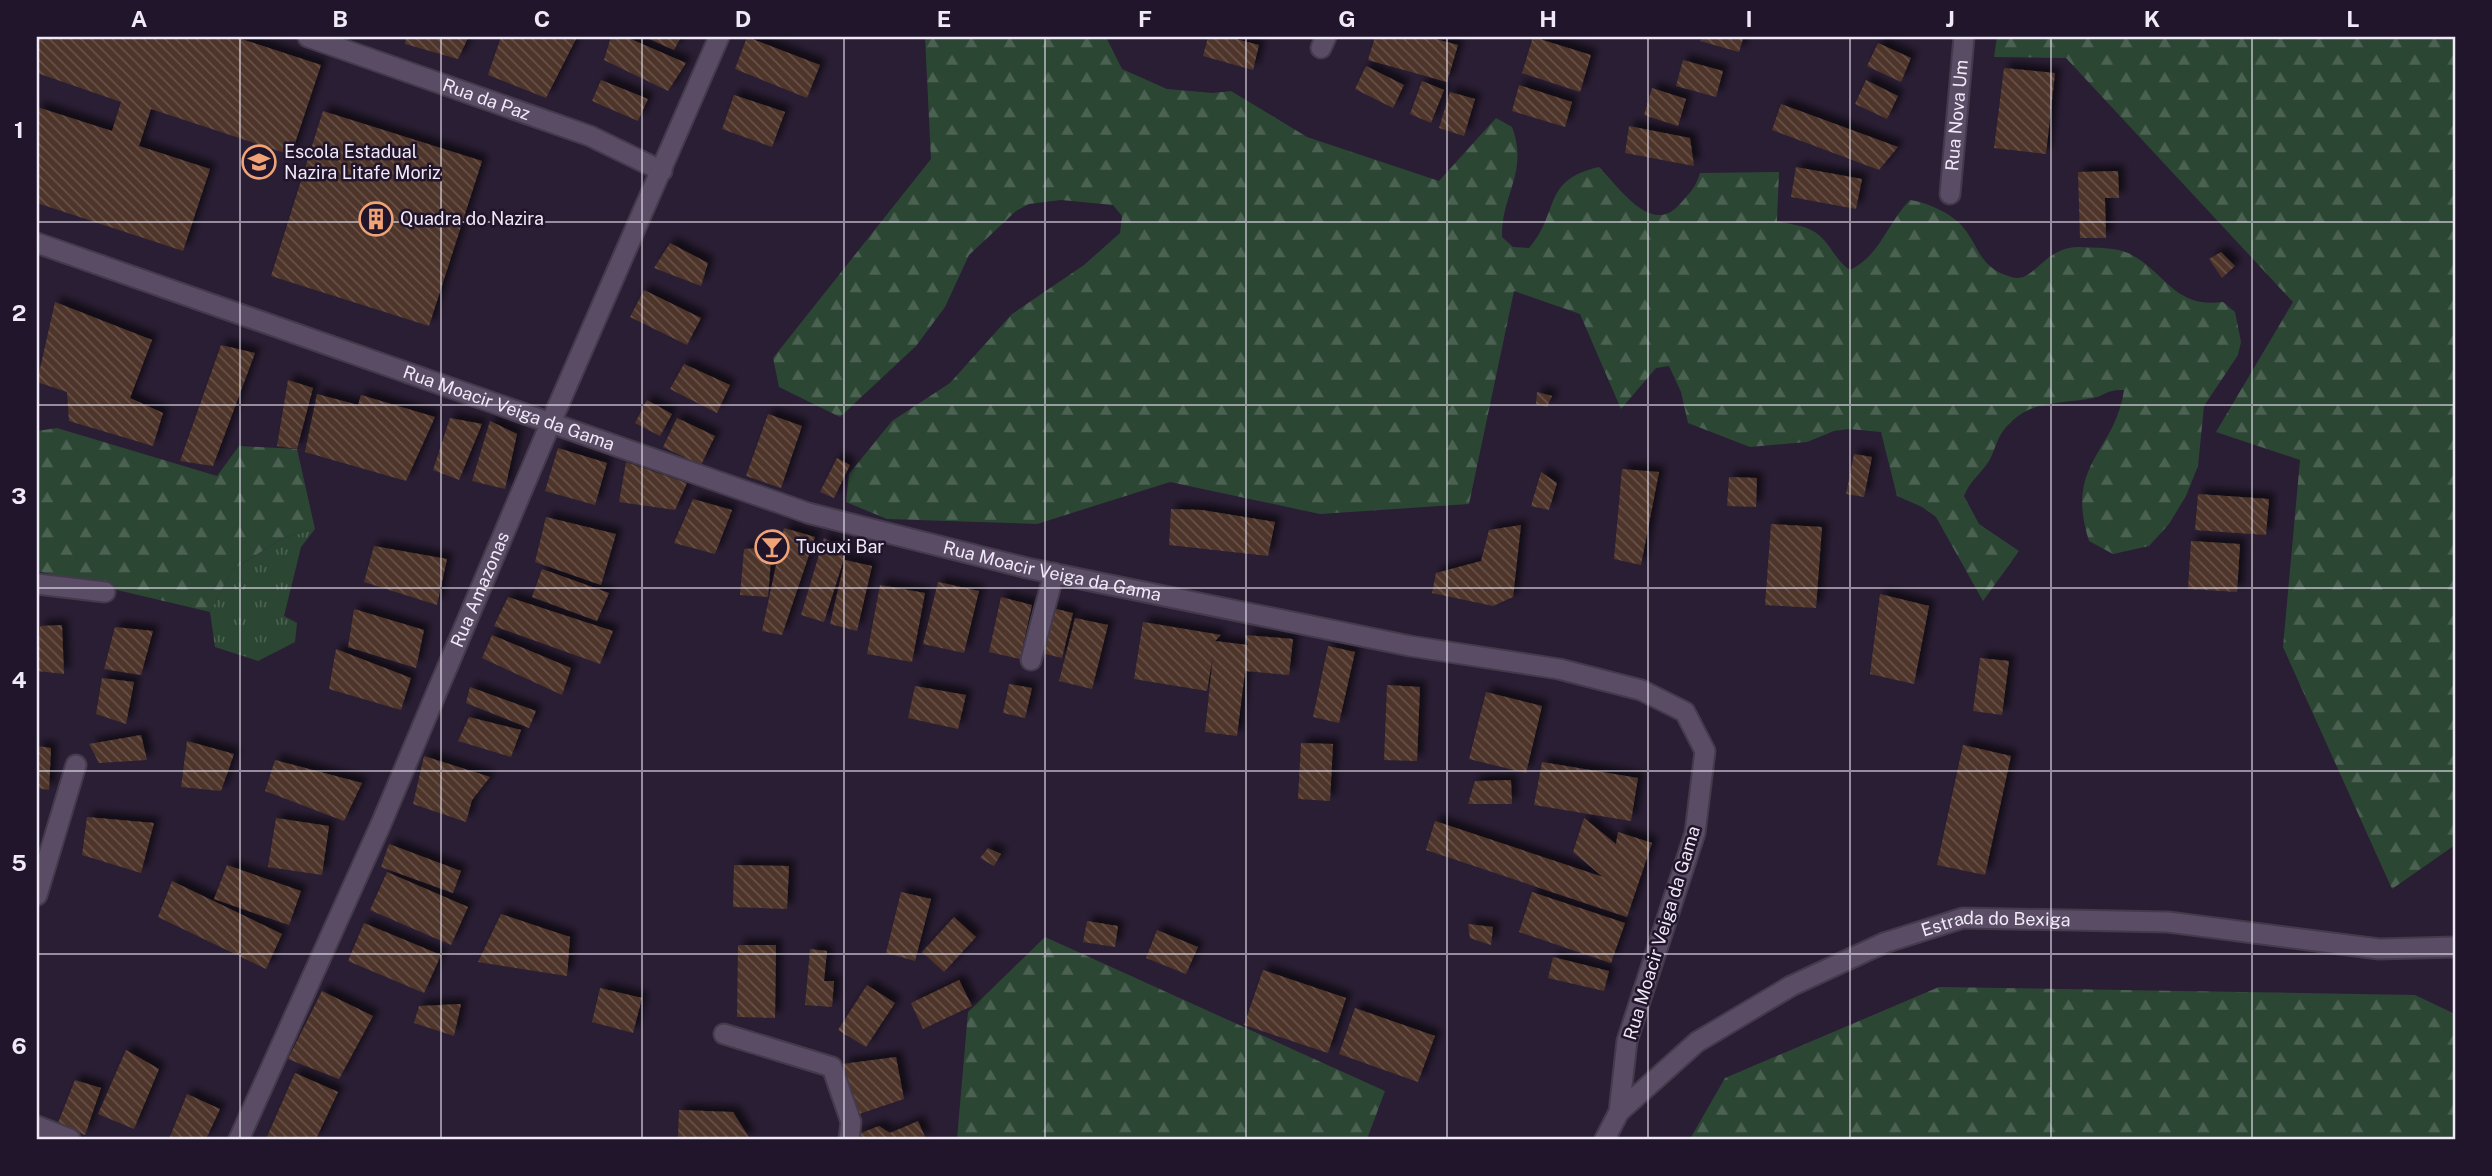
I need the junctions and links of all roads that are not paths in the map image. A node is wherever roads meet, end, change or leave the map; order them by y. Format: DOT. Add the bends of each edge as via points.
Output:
graph roads {
  1 [pos="308,37"];
  2 [pos="719,37"];
  3 [pos="1965,37"];
  4 [pos="662,171"];
  5 [pos="1950,194"];
  6 [pos="37,243"];
  7 [pos="551,422"];
  8 [pos="1054,573"];
  9 [pos="37,584"];
  10 [pos="105,592"];
  11 [pos="1031,660"];
  12 [pos="76,765"];
  13 [pos="37,895"];
  14 [pos="2455,947"];
  15 [pos="724,1034"];
  16 [pos="1619,1112"];
  17 [pos="37,1126"];
  18 [pos="70,1139"];
  19 [pos="239,1139"];
  20 [pos="849,1139"];
  21 [pos="1605,1139"];
  1 -- 4 [label="street, Rua da Paz" via="590,136"];
  2 -- 4 [label="street, Rua Amazonas"];
  3 -- 5 [label="street, Rua Nova Um"];
  4 -- 7 [label="street, Rua Amazonas"];
  6 -- 7 [label="street, Rua Moacir Veiga da Gama"];
  7 -- 8 [label="street, Rua Moacir Veiga da Gama" via="808,513"];
  7 -- 19 [label="street, Rua Amazonas" via="380,824"];
  8 -- 11 [label="street"];
  8 -- 16 [label="street, Rua Moacir Veiga da Gama" via="1410,646 1559,668 1641,690 1685,712 1705,751 1695,833 1627,1041"];
  9 -- 10 [label="street"];
  12 -- 13 [label="street"];
  14 -- 16 [label="street, Estrada do Bexiga" via="2379,949 2168,922 1963,918 1884,943 1791,986 1697,1042"];
  15 -- 20 [label="street" via="832,1067 851,1122"];
  16 -- 21 [label="street, Estrada do Bexiga"];
  17 -- 18 [label="street"];
}
